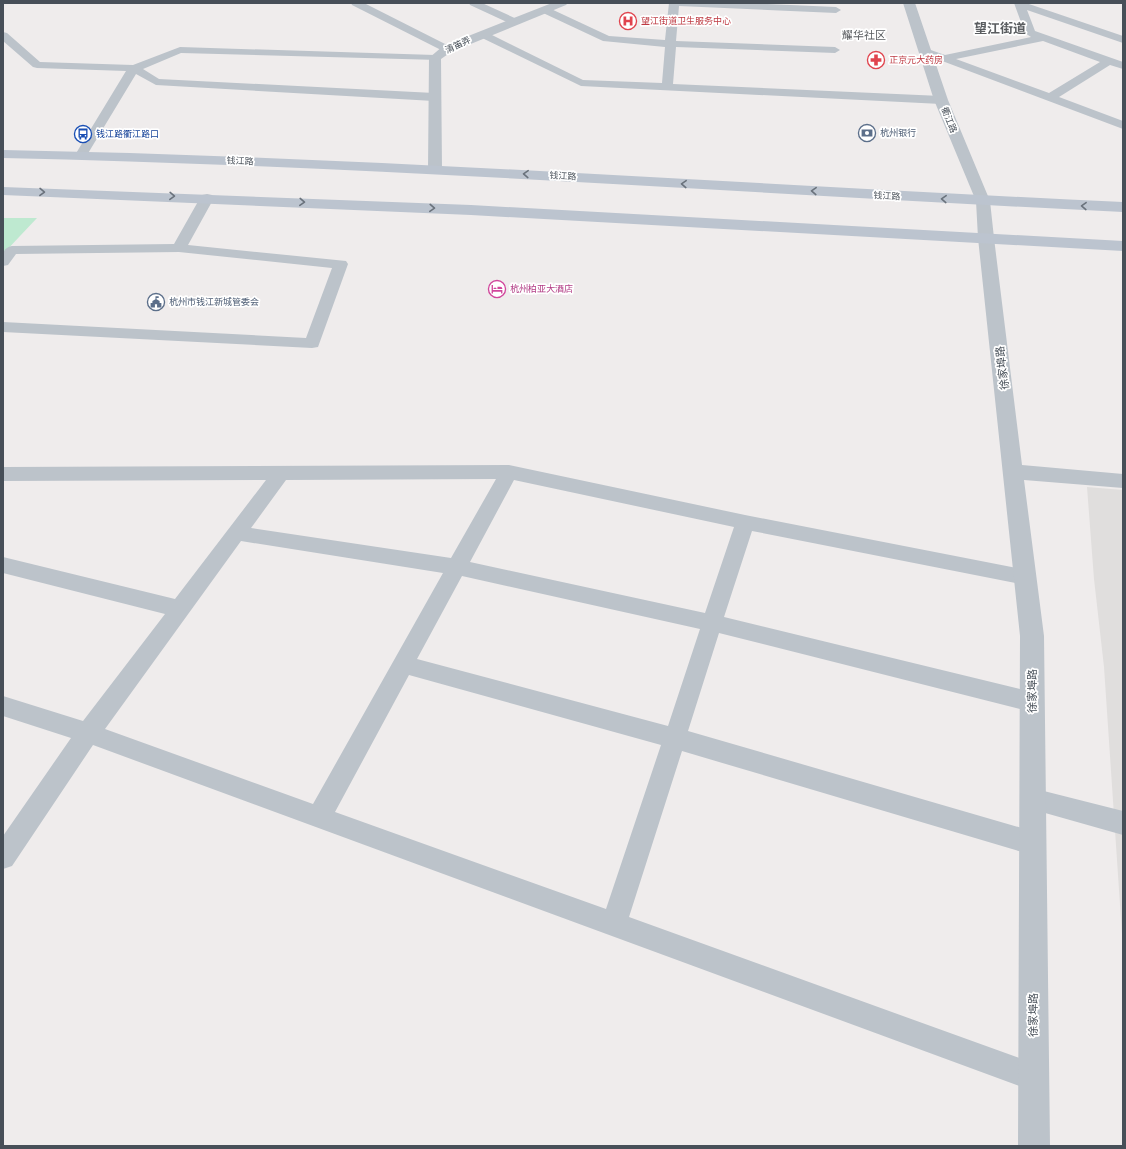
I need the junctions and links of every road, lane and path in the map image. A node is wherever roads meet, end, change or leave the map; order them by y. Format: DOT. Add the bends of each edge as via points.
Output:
graph roads {
  1 [pos="356,3"];
  2 [pos="474,3"];
  3 [pos="562,3"];
  4 [pos="674,3"];
  5 [pos="680,3"];
  6 [pos="909,3"];
  7 [pos="1019,4"];
  8 [pos="545,10"];
  9 [pos="836,10"];
  10 [pos="515,22"];
  11 [pos="482,34"];
  12 [pos="3,35"];
  13 [pos="1043,38"];
  14 [pos="1123,40"];
  15 [pos="670,44"];
  16 [pos="447,49"];
  17 [pos="835,50"];
  18 [pos="925,51"];
  19 [pos="435,58"];
  20 [pos="944,58"];
  21 [pos="1109,61"];
  22 [pos="1123,66"];
  23 [pos="134,68"];
  24 [pos="667,87"];
  25 [pos="434,97"];
  26 [pos="1050,98"];
  27 [pos="941,100"];
  28 [pos="1122,124"];
  29 [pos="3,154"];
  30 [pos="81,155"];
  31 [pos="435,169"];
  32 [pos="3,191"];
  33 [pos="207,198"];
  34 [pos="983,201"];
  35 [pos="1123,208"];
  36 [pos="986,238"];
  37 [pos="1123,246"];
  38 [pos="180,248"];
  39 [pos="3,262"];
  40 [pos="3,327"];
  41 [pos="280,472"];
  42 [pos="509,472"];
  43 [pos="1014,472"];
  44 [pos="3,474"];
  45 [pos="1123,481"];
  46 [pos="745,522"];
  47 [pos="236,532"];
  48 [pos="3,565"];
  49 [pos="456,567"];
  50 [pos="1025,577"];
  51 [pos="180,608"];
  52 [pos="712,623"];
  53 [pos="403,664"];
  54 [pos="1032,702"];
  55 [pos="3,706"];
  56 [pos="88,733"];
  57 [pos="675,738"];
  58 [pos="1032,799"];
  59 [pos="319,817"];
  60 [pos="1123,823"];
  61 [pos="1032,843"];
  62 [pos="3,858"];
  63 [pos="614,925"];
  64 [pos="1033,1077"];
  65 [pos="1034,1146"];
  1 -- 16 [label="lane"];
  2 -- 10 [label="lane"];
  3 -- 8 [label="street, 清笛弄"];
  4 -- 15 [label="lane"];
  5 -- 9 [label="lane"];
  6 -- 18 [label="street, 衢江路"];
  7 -- 13 [label="lane" via="1030,33"];
  7 -- 14 [label="lane"];
  8 -- 10 [label="street, 清笛弄"];
  8 -- 15 [label="lane" via="607,39"];
  10 -- 11 [label="street, 清笛弄"];
  11 -- 16 [label="street, 清笛弄"];
  11 -- 24 [label="lane" via="581,83"];
  12 -- 23 [label="lane" via="37,65"];
  13 -- 20 [label="lane"];
  13 -- 21 [label="lane"];
  15 -- 17 [label="lane"];
  15 -- 24 [label="lane"];
  16 -- 19 [label="street, 清笛弄"];
  18 -- 20 [label="lane"];
  18 -- 27 [label="street, 衢江路"];
  19 -- 23 [label="lane" via="180,50"];
  19 -- 25 [label="street, 清笛弄"];
  20 -- 26 [label="lane"];
  21 -- 22 [label="lane"];
  21 -- 26 [label="lane"];
  23 -- 25 [label="lane" via="156,82"];
  23 -- 30 [label="lane"];
  24 -- 27 [label="lane"];
  25 -- 31 [label="street, 清笛弄"];
  26 -- 28 [label="lane"];
  27 -- 34 [label="street, 衢江路"];
  29 -- 30 [label="main road, 钱江路"];
  30 -- 31 [label="main road, 钱江路"];
  34 -- 31 [label="main road, 钱江路, one-way"];
  32 -- 33 [label="main road, one-way"];
  33 -- 36 [label="main road, one-way"];
  33 -- 38 [label="lane"];
  35 -- 34 [label="main road, 钱江路, one-way"];
  34 -- 36 [label="street, 衢江路"];
  36 -- 37 [label="main road"];
  36 -- 43 [label="street, 徐家埠路"];
  38 -- 39 [label="lane" via="12,250"];
  38 -- 40 [label="lane" via="341,264 312,343"];
  41 -- 42 [label="lane"];
  41 -- 44 [label="lane"];
  41 -- 47 [label="lane"];
  42 -- 46 [label="lane"];
  42 -- 49 [label="lane"];
  43 -- 45 [label="street"];
  43 -- 50 [label="street, 徐家埠路"];
  46 -- 50 [label="lane"];
  46 -- 52 [label="lane"];
  47 -- 49 [label="lane"];
  47 -- 51 [label="lane"];
  48 -- 51 [label="lane"];
  49 -- 52 [label="lane"];
  49 -- 53 [label="lane"];
  50 -- 54 [label="street, 徐家埠路" via="1032,636"];
  51 -- 56 [label="lane"];
  52 -- 54 [label="lane"];
  52 -- 57 [label="lane"];
  53 -- 57 [label="lane"];
  53 -- 59 [label="lane"];
  54 -- 58 [label="street, 徐家埠路"];
  55 -- 56 [label="lane"];
  56 -- 59 [label="lane"];
  56 -- 62 [label="lane"];
  57 -- 61 [label="lane"];
  57 -- 63 [label="lane"];
  58 -- 60 [label="lane"];
  58 -- 61 [label="street, 徐家埠路"];
  59 -- 63 [label="lane"];
  61 -- 64 [label="street, 徐家埠路"];
  63 -- 64 [label="lane"];
  64 -- 65 [label="street, 徐家埠路"];
}
